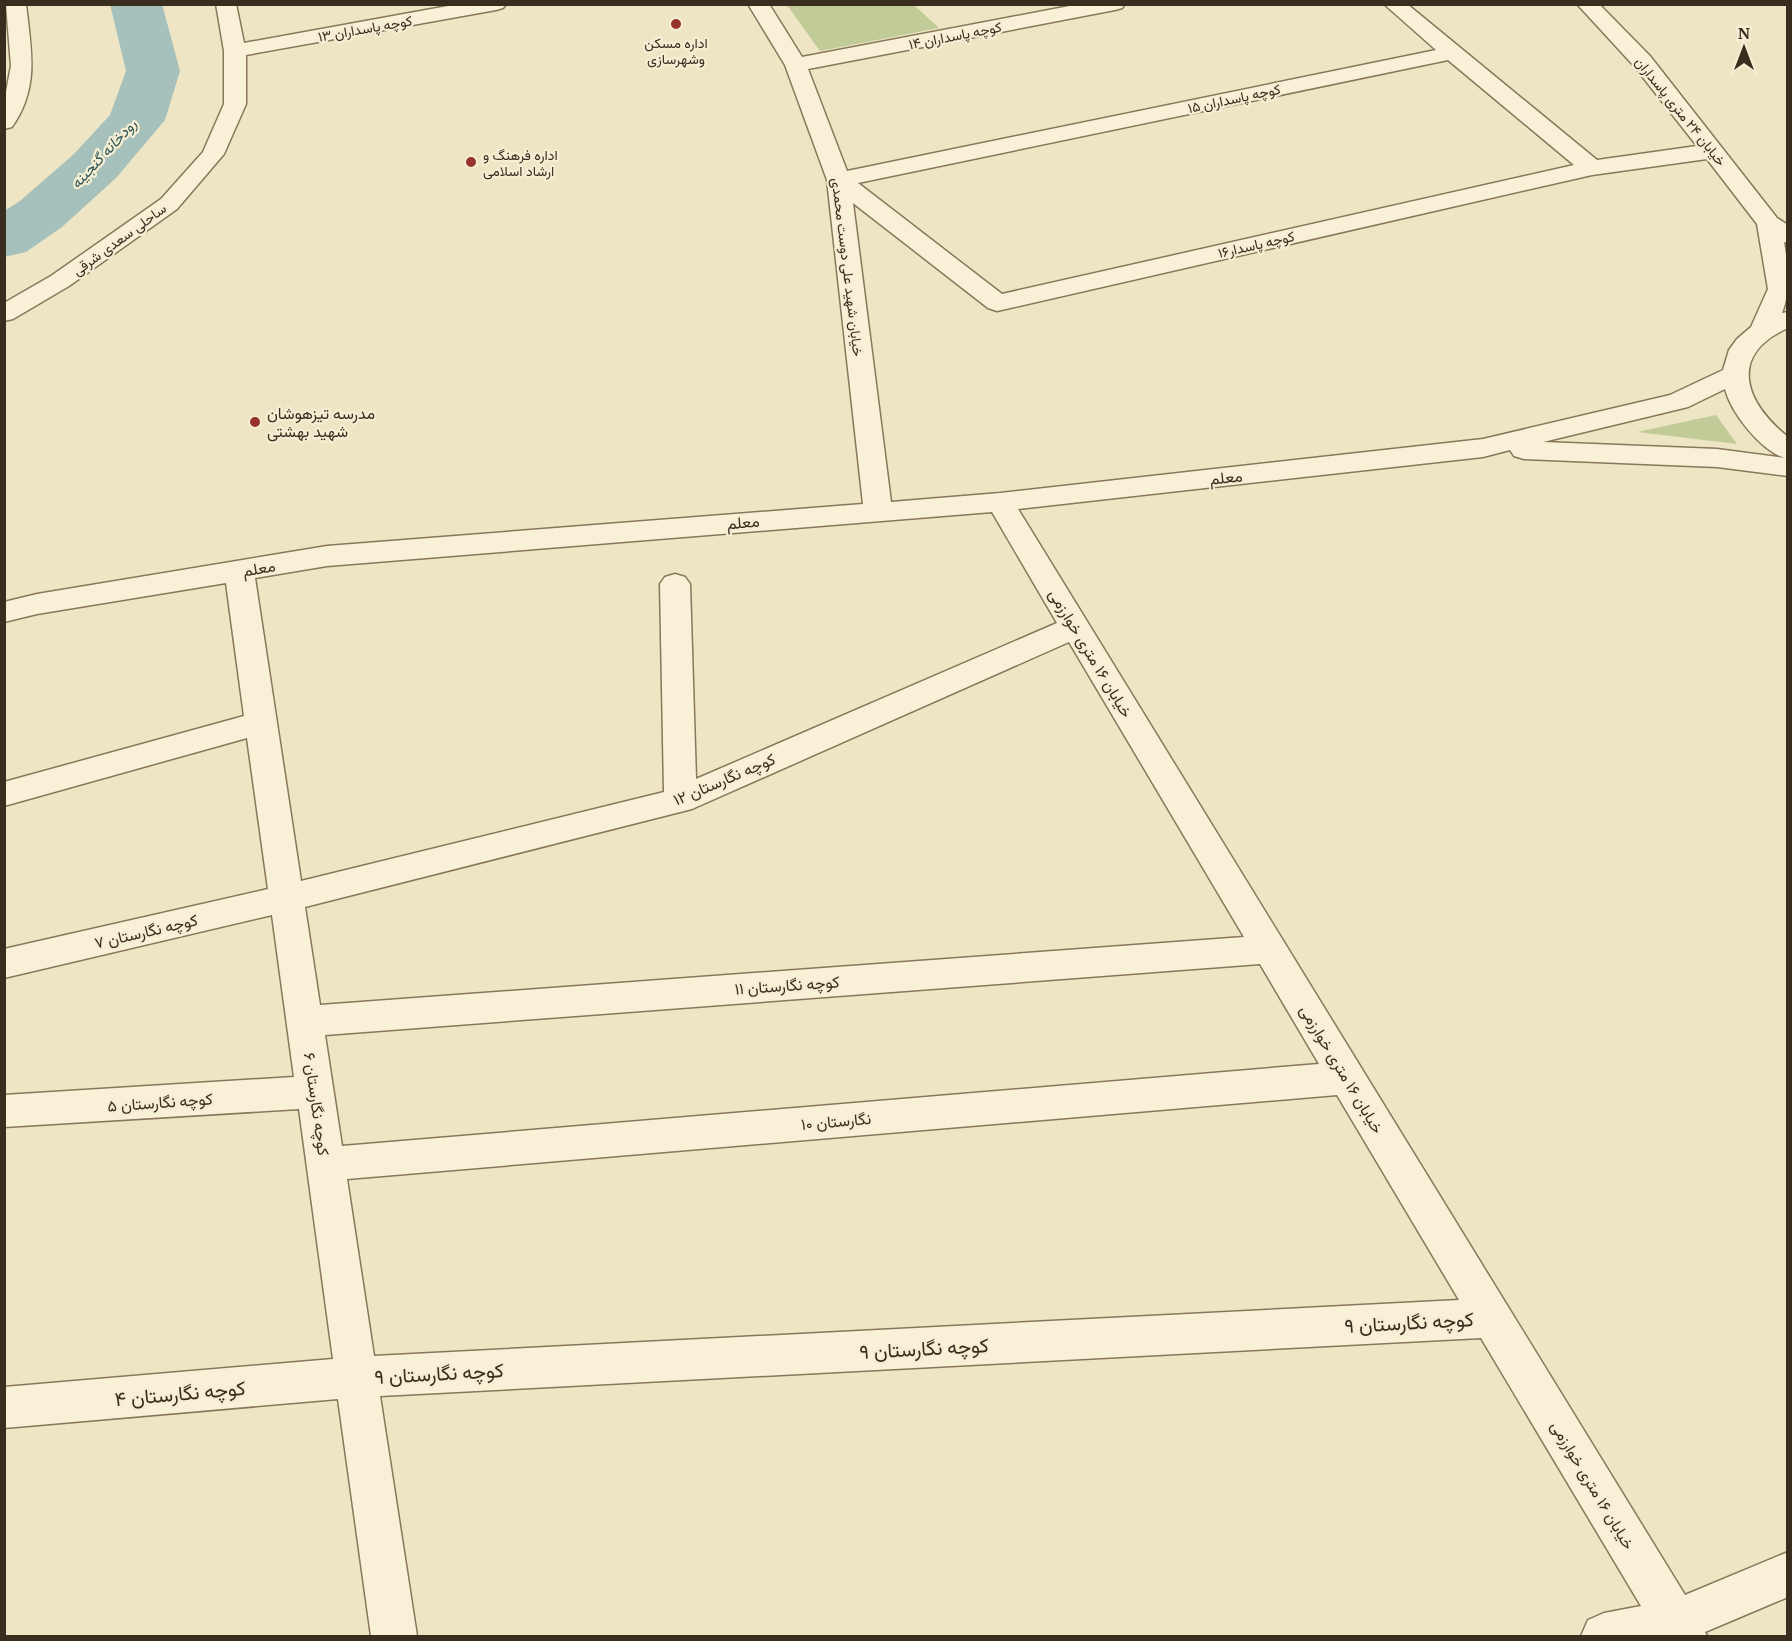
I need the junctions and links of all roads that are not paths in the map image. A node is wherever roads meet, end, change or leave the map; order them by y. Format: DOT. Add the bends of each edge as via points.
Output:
graph roads {
  1 [pos="16,4"];
  2 [pos="226,4"];
  3 [pos="496,4"];
  4 [pos="758,4"];
  5 [pos="1115,4"];
  6 [pos="1394,4"];
  7 [pos="1587,4"];
  8 [pos="235,51"];
  9 [pos="1452,52"];
  10 [pos="796,65"];
  11 [pos="4,122"];
  12 [pos="1712,151"];
  13 [pos="1592,168"];
  14 [pos="839,180"];
  15 [pos="1778,229"];
  16 [pos="4,314"];
  17 [pos="1788,319"];
  18 [pos="1763,329"];
  19 [pos="1735,374"];
  20 [pos="1483,448"];
  21 [pos="1788,450"];
  22 [pos="1788,466"];
  23 [pos="1000,502"];
  24 [pos="878,511"];
  25 [pos="239,571"];
  26 [pos="675,584"];
  27 [pos="4,612"];
  28 [pos="1075,627"];
  29 [pos="261,723"];
  30 [pos="4,794"];
  31 [pos="680,800"];
  32 [pos="287,898"];
  33 [pos="1269,949"];
  34 [pos="4,964"];
  35 [pos="304,1021"];
  36 [pos="1347,1078"];
  37 [pos="315,1092"];
  38 [pos="4,1111"];
  39 [pos="326,1164"];
  40 [pos="1492,1318"];
  41 [pos="356,1377"];
  42 [pos="4,1408"];
  43 [pos="1788,1574"];
  44 [pos="1680,1629"];
  45 [pos="394,1636"];
  46 [pos="1604,1636"];
  1 -- 11 [label="street" via="21,85"];
  2 -- 8 [label="street, ساحلی سعدی شرقی"];
  3 -- 8 [label="street, کوچه پاسداران ۱۳"];
  4 -- 10 [label="street, خیابان شهید علی دوست محمدی"];
  5 -- 10 [label="street, کوچه پاسداران ۱۴"];
  6 -- 9 [label="street"];
  7 -- 12 [label="street, خیابان ۲۴ متری پاسداران" via="1642,61"];
  8 -- 16 [label="street, ساحلی سعدی شرقی" via="235,104 213,154 169,204 60,281"];
  9 -- 13 [label="street"];
  9 -- 14 [label="street, کوچه پاسداران ۱۵"];
  10 -- 14 [label="street, خیابان شهید علی دوست محمدی"];
  12 -- 13 [label="street, کوچه پاسدار۱۶"];
  12 -- 15 [label="street, خیابان ۲۴ متری پاسداران"];
  13 -- 14 [label="street, کوچه پاسدار۱۶" via="997,303"];
  14 -- 24 [label="street, خیابان شهید علی دوست محمدی"];
  15 -- 18 [label="street" via="1780,289"];
  17 -- 18 [label="street"];
  18 -- 19 [label="street" via="1743,349"];
  19 -- 20 [label="street" via="1679,401"];
  19 -- 21 [label="street" via="1741,399 1757,424"];
  20 -- 22 [label="street" via="1717,458"];
  20 -- 23 [label="street, معلم"];
  23 -- 24 [label="street, معلم"];
  23 -- 28 [label="street, خیابان ۱۶ متری خوارزمی"];
  24 -- 25 [label="street, معلم" via="327,556"];
  25 -- 27 [label="street, معلم"];
  25 -- 29 [label="street, کوچه نگارستان ۶"];
  26 -- 31 [label="street"];
  28 -- 31 [label="street, کوچه نگارستان ۱۲"];
  28 -- 33 [label="street, خیابان ۱۶ متری خوارزمی"];
  29 -- 30 [label="street"];
  29 -- 32 [label="street, کوچه نگارستان ۶"];
  31 -- 32 [label="street, کوچه نگارستان ۱۲"];
  32 -- 34 [label="street, کوچه نگارستان ۷"];
  32 -- 35 [label="street, کوچه نگارستان ۶"];
  33 -- 35 [label="street, کوچه نگارستان ۱۱"];
  33 -- 36 [label="street, خیابان ۱۶ متری خوارزمی"];
  35 -- 37 [label="street, کوچه نگارستان ۶"];
  36 -- 39 [label="street, نگارستان ۱۰"];
  36 -- 40 [label="street, خیابان ۱۶ متری خوارزمی"];
  37 -- 38 [label="street, کوچه نگارستان ۵"];
  37 -- 39 [label="street, کوچه نگارستان ۶"];
  39 -- 41 [label="street, کوچه نگارستان ۶"];
  40 -- 41 [label="street, کوچه نگارستان ۹"];
  40 -- 44 [label="street, خیابان ۱۶ متری خوارزمی"];
  41 -- 42 [label="street, کوچه نگارستان ۴"];
  41 -- 45 [label="street, کوچه نگارستان ۶"];
  43 -- 44 [label="street"];
  44 -- 46 [label="street"];
}
